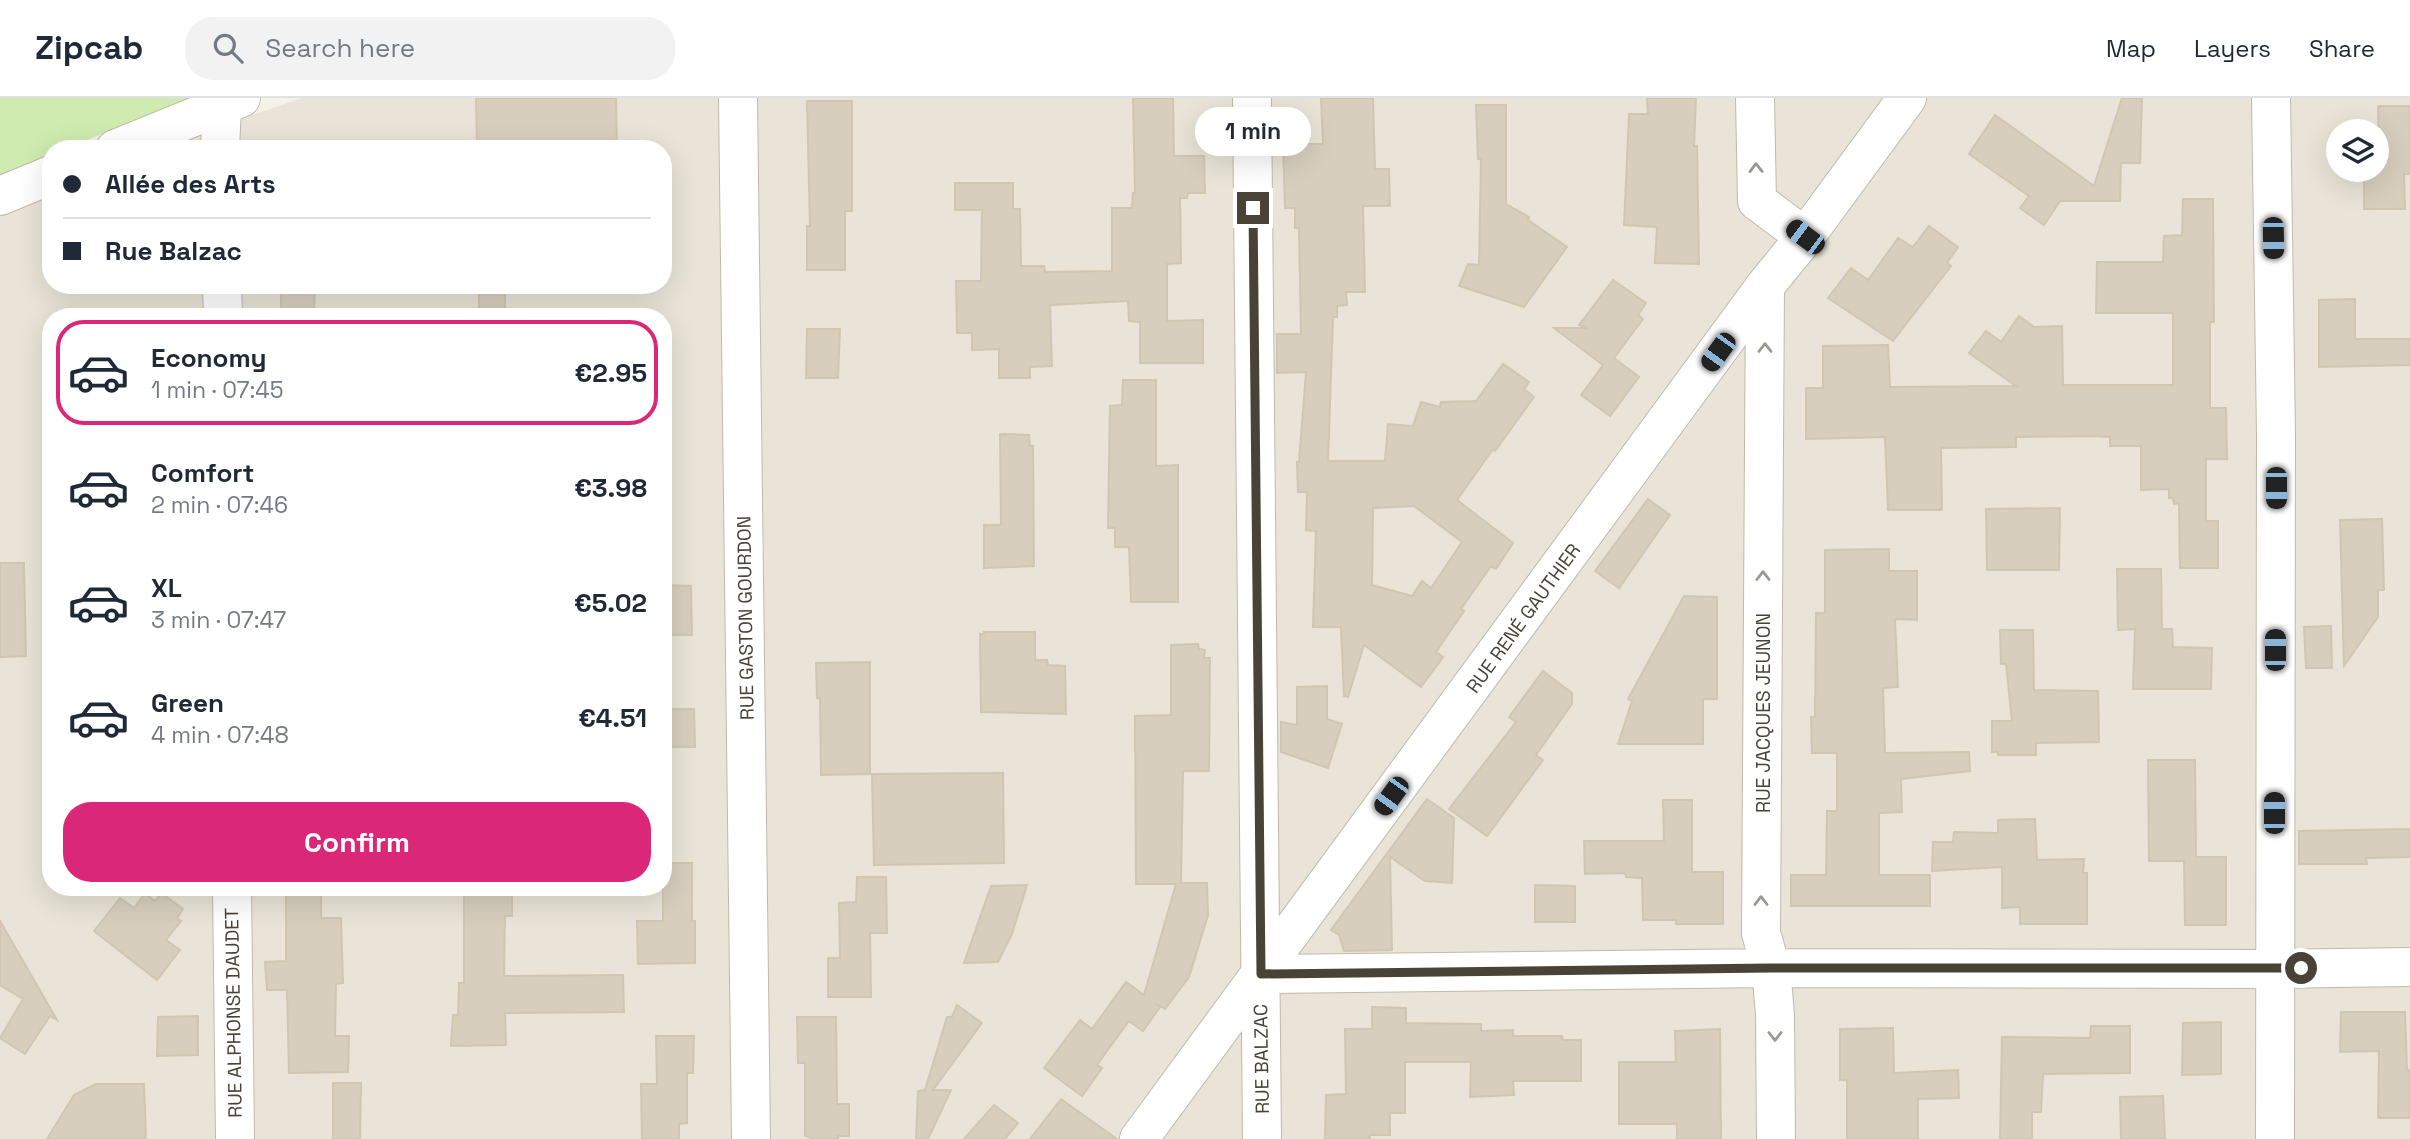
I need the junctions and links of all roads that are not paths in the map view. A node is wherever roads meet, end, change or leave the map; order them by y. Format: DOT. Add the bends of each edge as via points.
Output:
graph roads {
  1 [pos="738,98"];
  2 [pos="1252,98"];
  3 [pos="1755,98"];
  4 [pos="1907,98"];
  5 [pos="2271,98"];
  6 [pos="231,102"];
  7 [pos="137,140"];
  8 [pos="222,140"];
  9 [pos="42,179"];
  10 [pos="0,195"];
  11 [pos="1805,237"];
  12 [pos="1765,286"];
  13 [pos="232,896"];
  14 [pos="2410,967"];
  15 [pos="1771,968"];
  16 [pos="2274,969"];
  17 [pos="1261,974"];
  18 [pos="235,1139"];
  19 [pos="751,1139"];
  20 [pos="1139,1139"];
  21 [pos="1262,1139"];
  22 [pos="1776,1139"];
  23 [pos="2275,1139"];
  1 -- 19 [label="street, RUE GASTON GOURDON"];
  2 -- 17 [label="street, RUE BALZAC"];
  11 -- 3 [label="street, one-way" via="1757,201"];
  4 -- 11 [label="street, RUE RENÉ GAUTHIER"];
  5 -- 16 [label="street" via="2276,434"];
  6 -- 7 [label="street"];
  6 -- 8 [label="street"];
  9 -- 10 [label="street"];
  11 -- 12 [label="street, RUE RENÉ GAUTHIER"];
  15 -- 12 [label="street, RUE JACQUES JEUNON, one-way" via="1761,933"];
  12 -- 17 [label="street, RUE RENÉ GAUTHIER"];
  13 -- 18 [label="street, RUE ALPHONSE DAUDET"];
  14 -- 16 [label="street"];
  15 -- 16 [label="street"];
  15 -- 17 [label="street"];
  15 -- 22 [label="street, RUE JACQUES JEUNON, one-way"];
  16 -- 23 [label="street"];
  17 -- 20 [label="street, RUE RENÉ GAUTHIER"];
  17 -- 21 [label="street, RUE BALZAC"];
}
